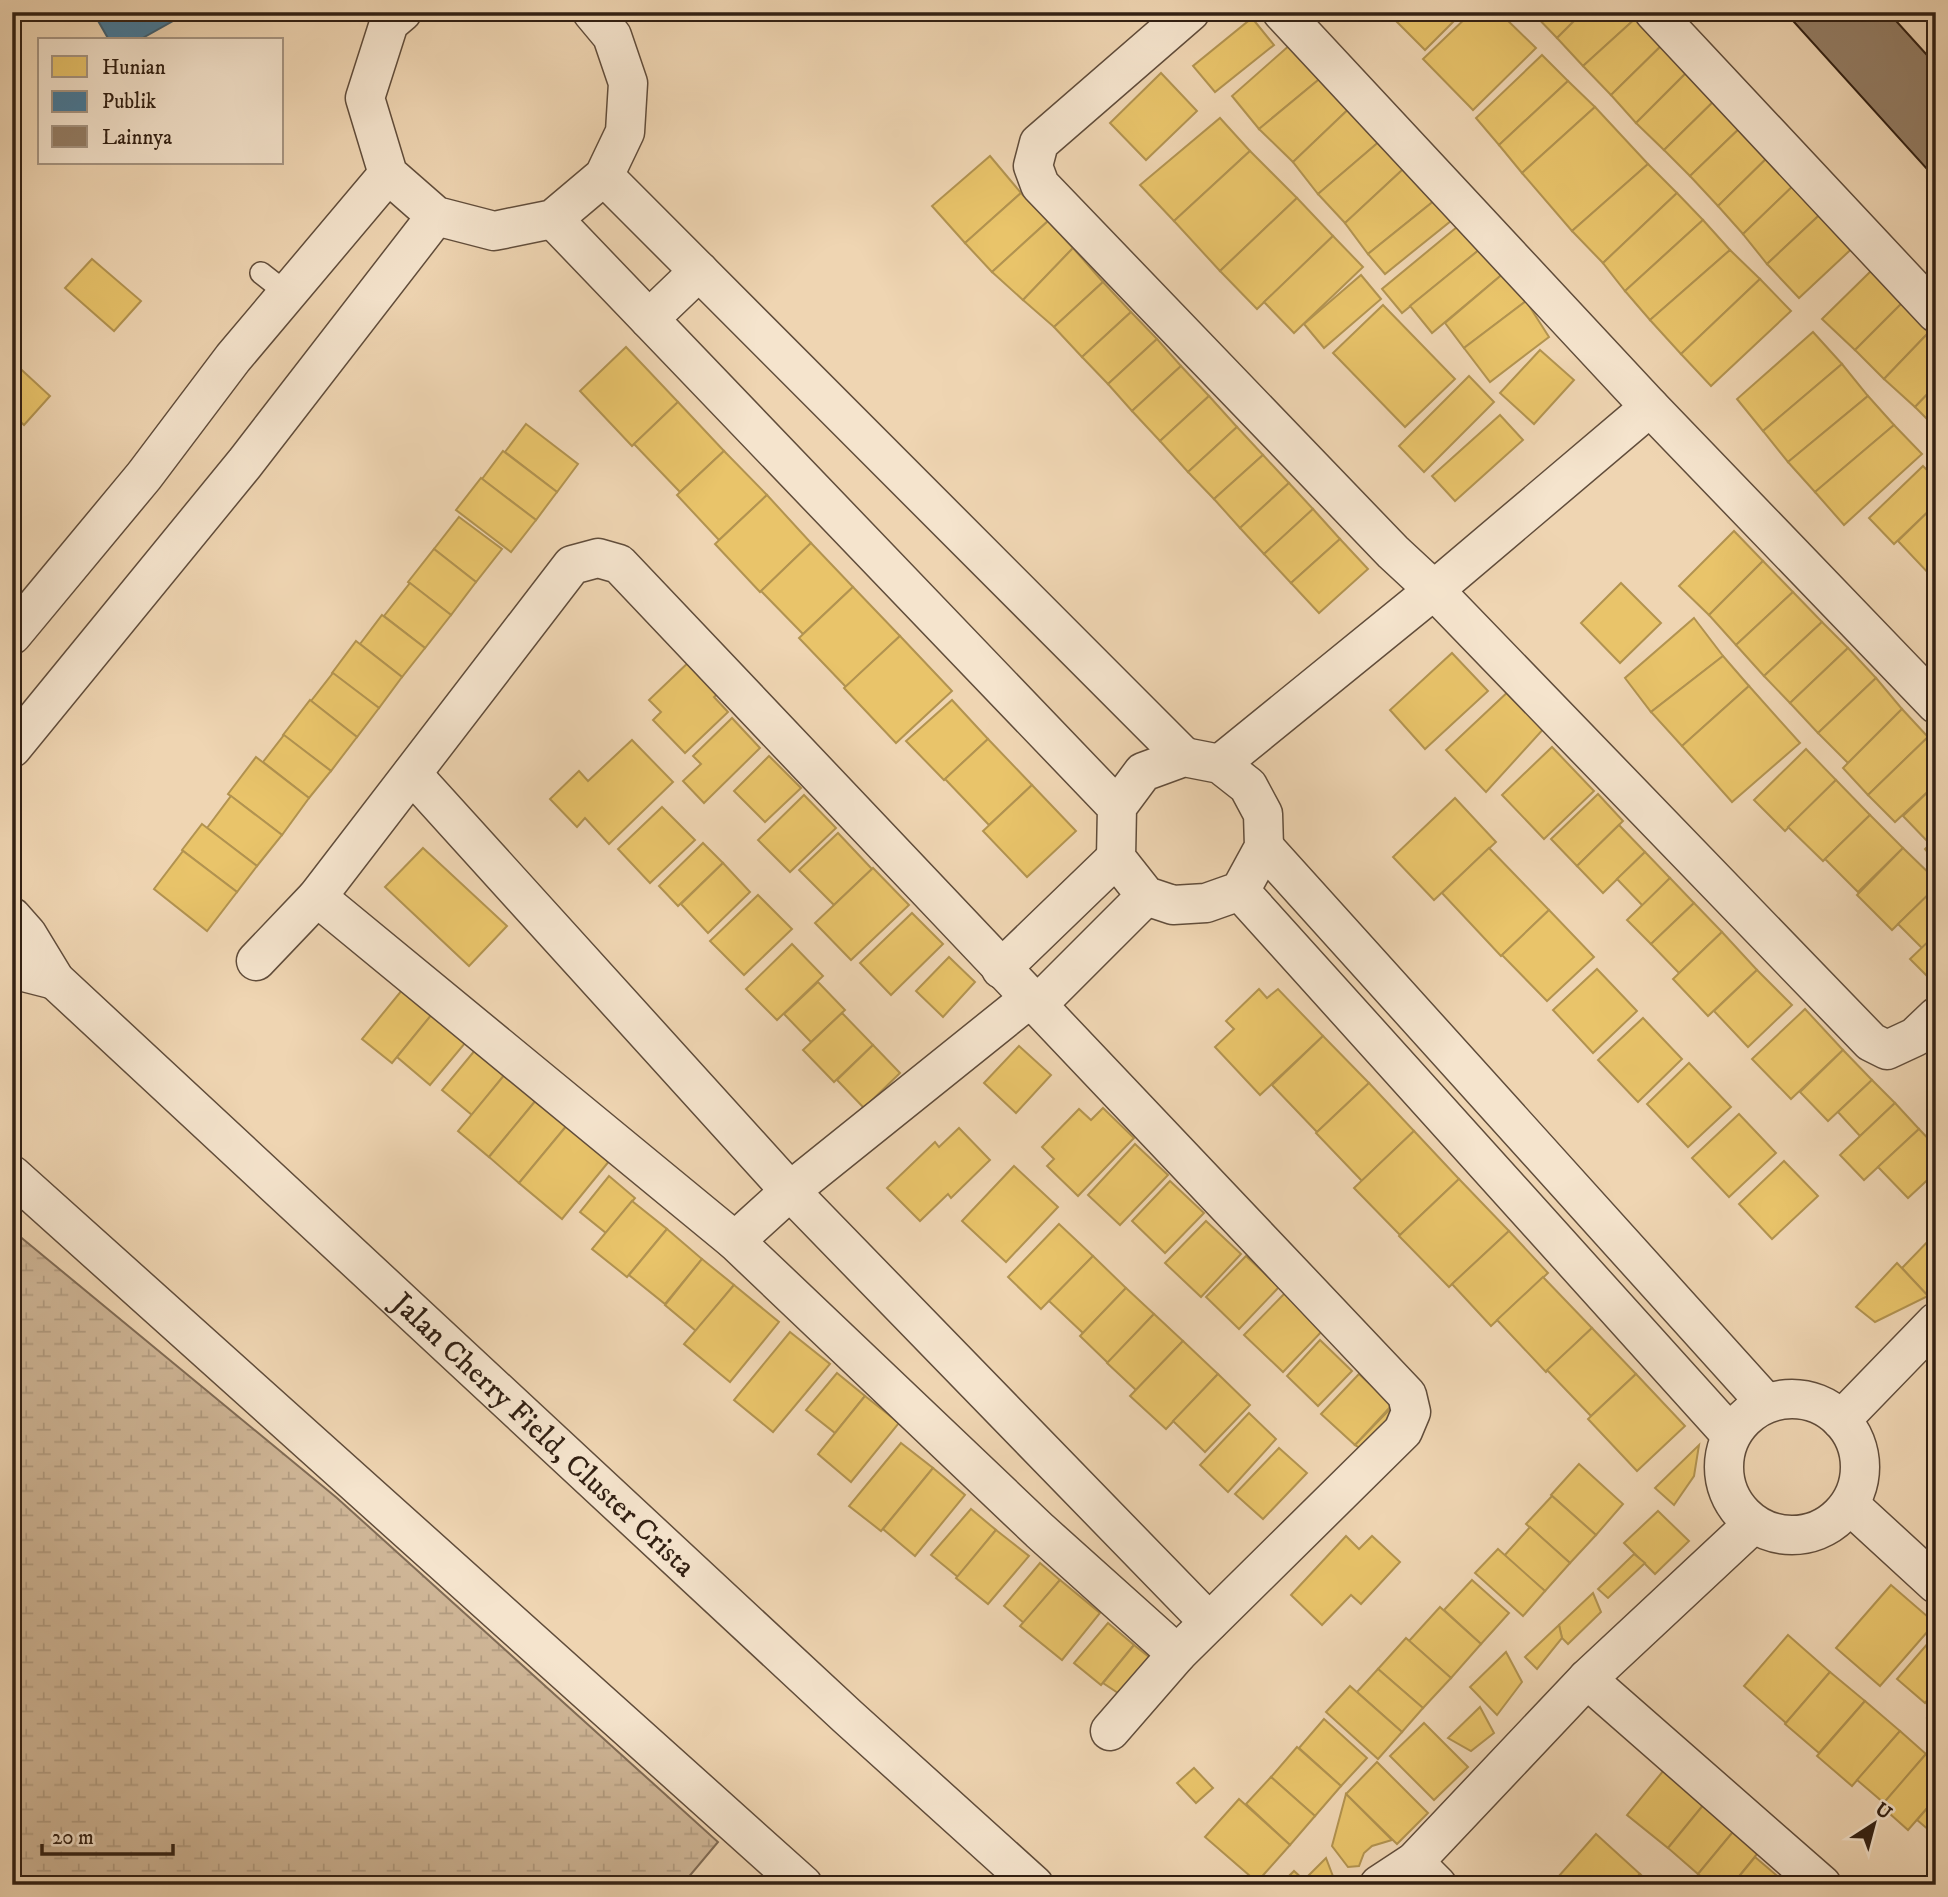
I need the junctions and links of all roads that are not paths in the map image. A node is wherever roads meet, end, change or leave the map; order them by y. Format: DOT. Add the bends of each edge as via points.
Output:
graph roads {
  1 [pos="592,12"];
  2 [pos="1190,12"];
  3 [pos="1282,12"];
  4 [pos="1654,12"];
  5 [pos="391,16"];
  6 [pos="388,174"];
  7 [pos="604,176"];
  8 [pos="436,216"];
  9 [pos="553,219"];
  10 [pos="699,271"];
  11 [pos="1936,313"];
  12 [pos="649,319"];
  13 [pos="1650,407"];
  14 [pos="1434,590"];
  15 [pos="12,635"];
  16 [pos="1936,704"];
  17 [pos="12,748"];
  18 [pos="1202,761"];
  19 [pos="412,774"];
  20 [pos="1117,807"];
  21 [pos="1264,847"];
  22 [pos="1115,858"];
  23 [pos="1240,891"];
  24 [pos="1146,896"];
  25 [pos="317,897"];
  26 [pos="12,917"];
  27 [pos="256,961"];
  28 [pos="12,969"];
  29 [pos="1001,969"];
  30 [pos="55,980"];
  31 [pos="1032,1002"];
  32 [pos="1936,1017"];
  33 [pos="12,1175"];
  34 [pos="790,1191"];
  35 [pos="735,1241"];
  36 [pos="1936,1322"];
  37 [pos="1766,1403"];
  38 [pos="1842,1420"];
  39 [pos="1731,1435"];
  40 [pos="1850,1505"];
  41 [pos="1753,1524"];
  42 [pos="1936,1584"];
  43 [pos="1209,1622"];
  44 [pos="1177,1654"];
  45 [pos="1587,1679"];
  46 [pos="1110,1731"];
  47 [pos="1425,1873"];
  48 [pos="803,1885"];
  49 [pos="1034,1885"];
  50 [pos="1379,1885"];
  51 [pos="1822,1885"];
  1 -- 7 [label="street" via="612,36 628,83 625,132"];
  2 -- 14 [label="street" via="1039,143 1033,166 1040,185 1392,552"];
  3 -- 13 [label="street"];
  4 -- 11 [label="street"];
  5 -- 6 [label="street" via="365,98"];
  6 -- 8 [label="street"];
  6 -- 15 [label="street" via="275,284 233,358 144,476"];
  7 -- 9 [label="street"];
  7 -- 10 [label="street"];
  8 -- 9 [label="street" via="494,231"];
  8 -- 17 [label="street" via="244,463"];
  9 -- 12 [label="street"];
  10 -- 12 [label="street"];
  10 -- 18 [label="street"];
  12 -- 20 [label="street"];
  13 -- 14 [label="street"];
  13 -- 16 [label="street"];
  14 -- 18 [label="street"];
  14 -- 32 [label="street" via="1871,1042 1887,1049 1915,1037"];
  18 -- 20 [label="street" via="1143,772"];
  18 -- 21 [label="street" via="1248,786 1263,814"];
  19 -- 25 [label="street"];
  19 -- 29 [label="street" via="572,565 598,558 619,564"];
  19 -- 34 [label="street"];
  20 -- 22 [label="street"];
  21 -- 23 [label="street"];
  21 -- 37 [label="street"];
  22 -- 24 [label="street"];
  22 -- 29 [label="street"];
  23 -- 24 [label="street" via="1206,903 1173,905"];
  23 -- 39 [label="street"];
  24 -- 31 [label="street"];
  25 -- 27 [label="street"];
  25 -- 35 [label="street"];
  26 -- 30 [label="street"];
  28 -- 30 [label="street"];
  29 -- 31 [label="street"];
  30 -- 49 [label="street, Jalan Cherry Field, Cluster Crista"];
  31 -- 34 [label="street"];
  31 -- 43 [label="street" via="1407,1395 1411,1412 1403,1431"];
  33 -- 48 [label="street"];
  34 -- 35 [label="street"];
  34 -- 43 [label="street"];
  35 -- 44 [label="street" via="1040,1531"];
  36 -- 38 [label="street"];
  37 -- 38 [label="street" via="1793,1398 1819,1404"];
  37 -- 39 [label="street" via="1746,1416"];
  38 -- 40 [label="street" via="1855,1438 1861,1461"];
  39 -- 41 [label="street" via="1724,1459 1725,1483 1735,1506"];
  40 -- 41 [label="street" via="1831,1524 1806,1534 1778,1534"];
  40 -- 42 [label="street"];
  41 -- 45 [label="street"];
  43 -- 44 [label="street"];
  44 -- 46 [label="street"];
  45 -- 47 [label="street"];
  45 -- 51 [label="street"];
  47 -- 50 [label="street"];
}
